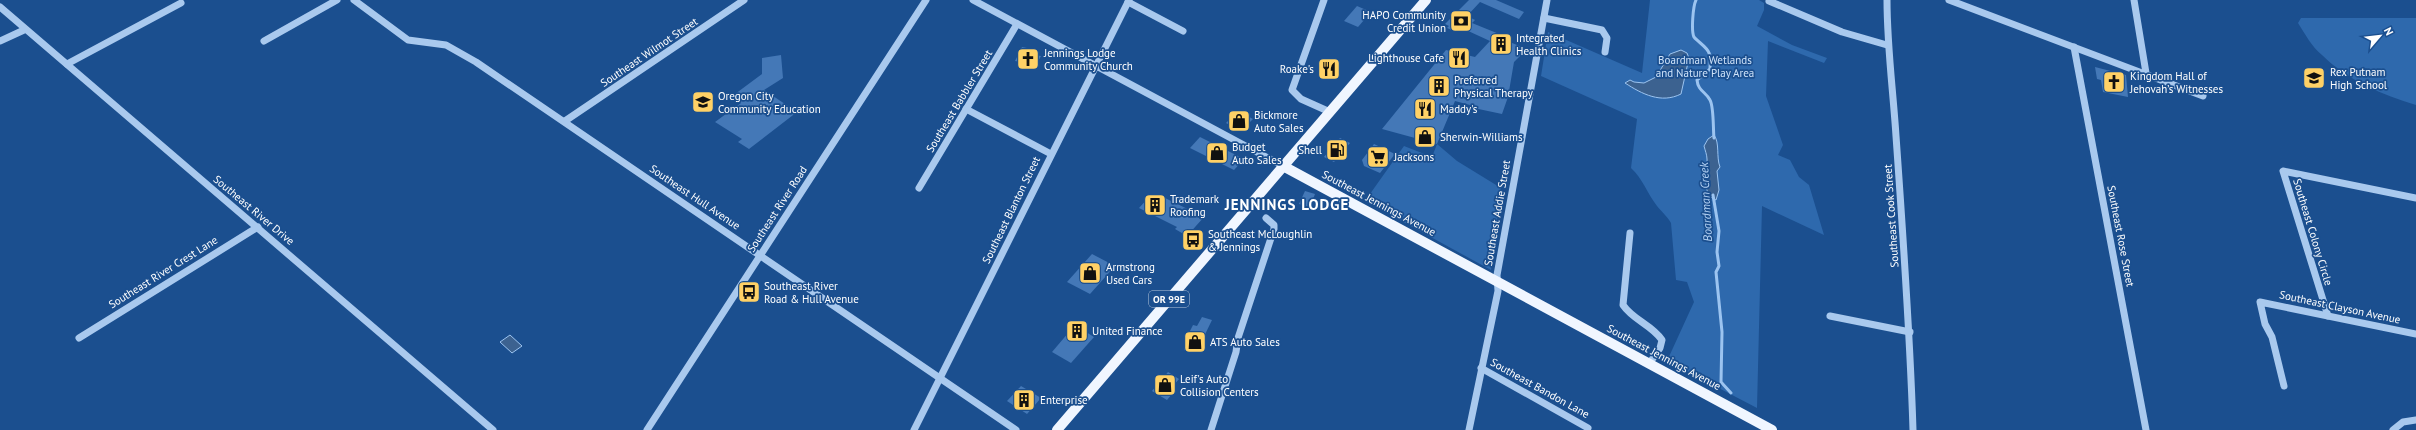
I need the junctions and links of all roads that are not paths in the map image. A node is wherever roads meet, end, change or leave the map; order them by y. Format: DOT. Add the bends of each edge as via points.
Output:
graph roads {
  1 [pos="337,0"];
  2 [pos="354,0"];
  3 [pos="744,0"];
  4 [pos="926,0"];
  5 [pos="973,0"];
  6 [pos="1324,0"];
  7 [pos="1426,0"];
  8 [pos="1547,0"];
  9 [pos="1887,0"];
  10 [pos="1949,0"];
  11 [pos="2134,0"];
  12 [pos="1128,1"];
  13 [pos="1769,1"];
  14 [pos="181,3"];
  15 [pos="0,8"];
  16 [pos="1544,18"];
  17 [pos="1017,24"];
  18 [pos="24,30"];
  19 [pos="1183,31"];
  20 [pos="0,41"];
  21 [pos="264,41"];
  22 [pos="1887,45"];
  23 [pos="2074,47"];
  24 [pos="1605,52"];
  25 [pos="67,64"];
  26 [pos="1096,66"];
  27 [pos="2146,73"];
  28 [pos="2203,96"];
  29 [pos="966,109"];
  30 [pos="1330,112"];
  31 [pos="565,121"];
  32 [pos="1051,154"];
  33 [pos="1283,166"];
  34 [pos="919,188"];
  35 [pos="2416,198"];
  36 [pos="1266,218"];
  37 [pos="258,227"];
  38 [pos="1630,233"];
  39 [pos="760,256"];
  40 [pos="1497,282"];
  41 [pos="1830,316"];
  42 [pos="2328,316"];
  43 [pos="1910,332"];
  44 [pos="2416,334"];
  45 [pos="79,338"];
  46 [pos="1649,364"];
  47 [pos="1481,368"];
  48 [pos="940,378"];
  49 [pos="2284,386"];
  50 [pos="2416,420"];
  51 [pos="1588,428"];
  52 [pos="493,430"];
  53 [pos="647,430"];
  54 [pos="914,430"];
  55 [pos="1016,430"];
  56 [pos="1057,430"];
  57 [pos="1211,430"];
  58 [pos="1469,430"];
  59 [pos="1772,430"];
  60 [pos="1913,430"];
  61 [pos="2146,430"];
  62 [pos="2393,430"];
  1 -- 21 [label="street"];
  2 -- 31 [label="street, Southeast Hull Avenue" via="408,40 438,43 453,48"];
  3 -- 31 [label="street, Southeast Wilmot Street"];
  4 -- 39 [label="street, Southeast River Road"];
  5 -- 17 [label="street, Southeast Jennings Avenue"];
  6 -- 30 [label="street" via="1292,90 1301,99"];
  7 -- 30 [label="main road, OR 99E"];
  8 -- 16 [label="street, Southeast Addie Street"];
  9 -- 22 [label="street, Southeast Cook Street"];
  10 -- 23 [label="street"];
  11 -- 27 [label="street"];
  12 -- 19 [label="street"];
  12 -- 26 [label="street, Southeast Blanton Street"];
  13 -- 22 [label="street" via="1838,33"];
  14 -- 25 [label="street"];
  15 -- 18 [label="street, Southeast River Drive"];
  16 -- 24 [label="street" via="1602,30 1607,38"];
  16 -- 40 [label="street, Southeast Addie Street"];
  17 -- 26 [label="street, Southeast Jennings Avenue"];
  17 -- 29 [label="street, Southeast Babbler Street"];
  18 -- 20 [label="street"];
  18 -- 25 [label="street, Southeast River Drive"];
  22 -- 43 [label="street, Southeast Cook Street" via="1896,116"];
  23 -- 27 [label="street"];
  23 -- 61 [label="street, Southeast Rose Street"];
  25 -- 37 [label="street, Southeast River Drive"];
  26 -- 32 [label="street, Southeast Blanton Street"];
  26 -- 33 [label="street, Southeast Jennings Avenue"];
  27 -- 28 [label="street"];
  29 -- 32 [label="street"];
  29 -- 34 [label="street, Southeast Babbler Street"];
  30 -- 33 [label="main road, OR 99E"];
  31 -- 39 [label="street, Southeast Hull Avenue"];
  32 -- 48 [label="street, Southeast Blanton Street"];
  33 -- 40 [label="main road, Southeast Jennings Avenue"];
  33 -- 56 [label="main road, OR 99E"];
  35 -- 42 [label="street, Southeast Colony Circle" via="2282,171"];
  36 -- 57 [label="street" via="1274,225 1274,229"];
  37 -- 45 [label="street, Southeast River Crest Lane"];
  37 -- 52 [label="street, Southeast River Drive"];
  38 -- 46 [label="street" via="1623,305 1633,317 1656,330 1662,340 1660,348"];
  39 -- 48 [label="street, Southeast Hull Avenue"];
  39 -- 53 [label="street, Southeast River Road"];
  40 -- 46 [label="main road, Southeast Jennings Avenue"];
  40 -- 47 [label="street, Southeast Addie Street" via="1498,291"];
  41 -- 43 [label="street"];
  42 -- 44 [label="street, Southeast Clayson Avenue"];
  42 -- 49 [label="street, Southeast Clayson Avenue" via="2260,302"];
  43 -- 60 [label="street, Southeast Cook Street"];
  46 -- 59 [label="main road, Southeast Jennings Avenue"];
  47 -- 51 [label="street, Southeast Bandon Lane"];
  47 -- 58 [label="street, Southeast Addie Street"];
  48 -- 54 [label="street, Southeast Blanton Street"];
  48 -- 55 [label="street, Southeast Hull Avenue"];
  50 -- 62 [label="street" via="2409,419 2399,423"];
}
